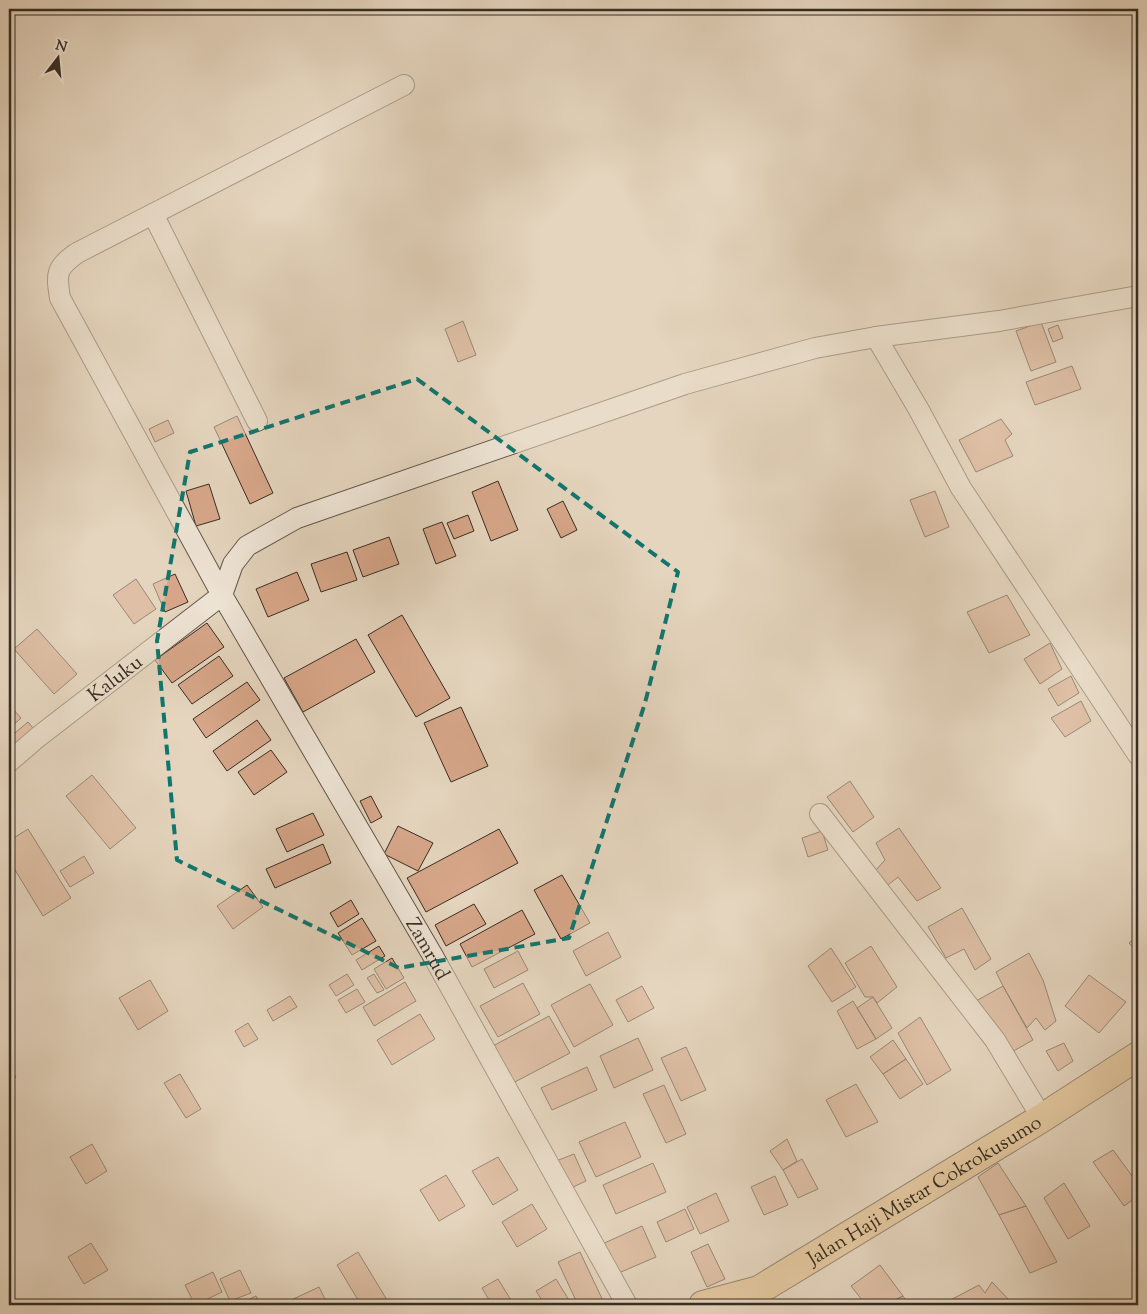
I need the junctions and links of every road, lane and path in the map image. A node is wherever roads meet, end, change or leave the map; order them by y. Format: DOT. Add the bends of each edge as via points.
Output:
graph roads {
  1 [pos="404,85"];
  2 [pos="152,214"];
  3 [pos="1138,296"];
  4 [pos="876,337"];
  5 [pos="257,421"];
  6 [pos="222,595"];
  7 [pos="1138,755"];
  8 [pos="9,762"];
  9 [pos="820,814"];
  10 [pos="1138,1056"];
  11 [pos="1042,1118"];
  12 [pos="627,1305"];
  13 [pos="703,1305"];
  1 -- 2 [label="street, Zamrud"];
  2 -- 5 [label="street"];
  2 -- 6 [label="street, Zamrud" via="62,263 57,278 60,298"];
  3 -- 4 [label="street" via="999,321"];
  4 -- 6 [label="street" via="815,348 685,384 297,518 248,546 233,564"];
  4 -- 7 [label="street" via="961,488"];
  6 -- 8 [label="street, Kaluku"];
  6 -- 12 [label="street, Zamrud" via="433,956"];
  9 -- 11 [label="street" via="995,1040"];
  10 -- 11 [label="main road, Jalan Haji Mistar Cokrokusumo"];
  11 -- 13 [label="main road, Jalan Haji Mistar Cokrokusumo" via="759,1290"];
}
